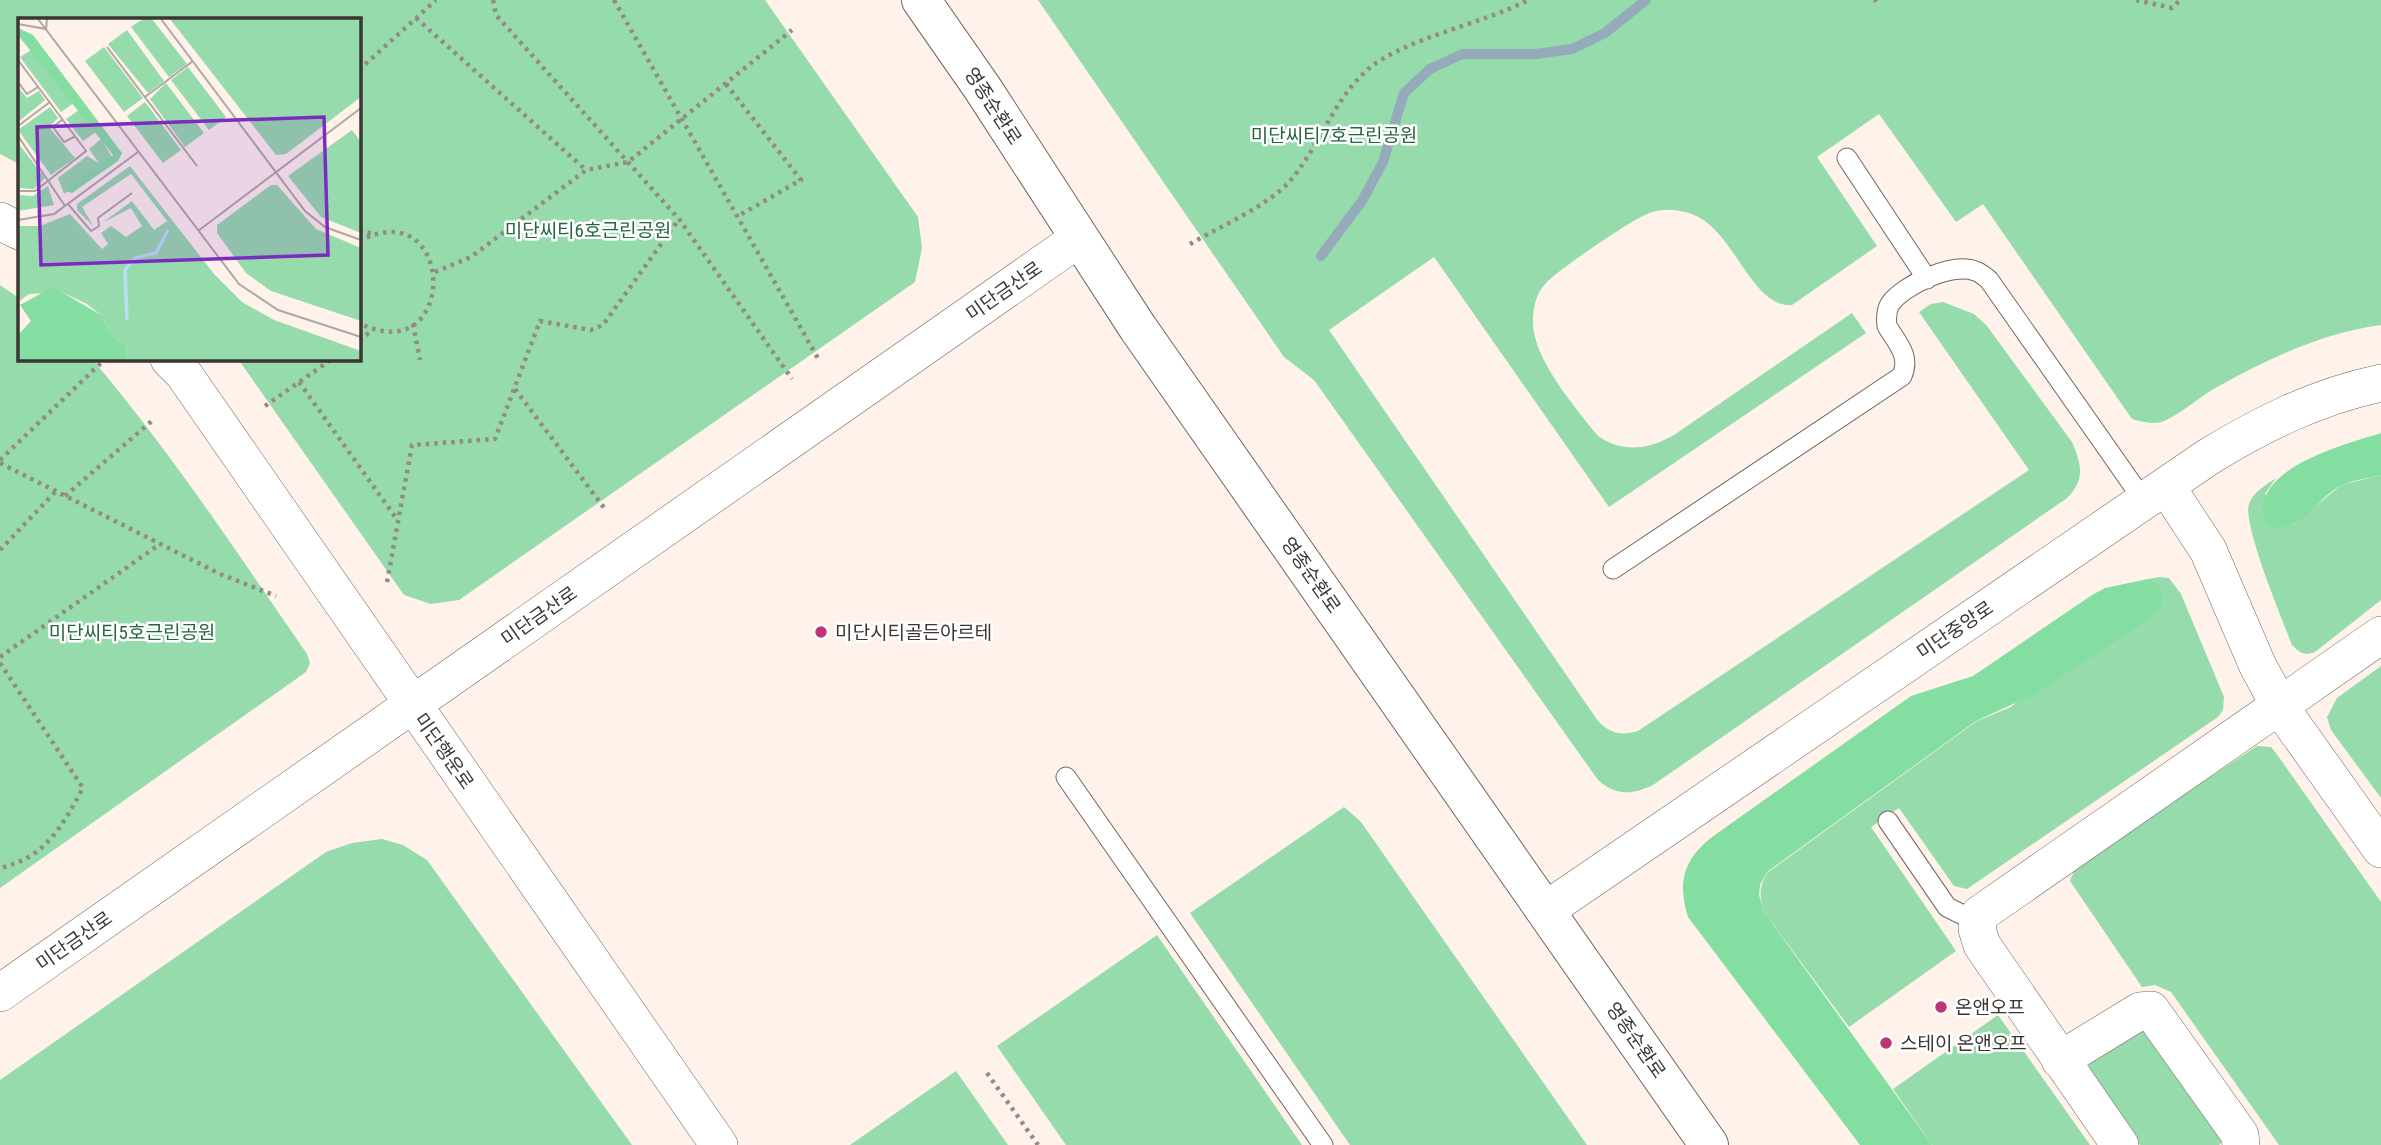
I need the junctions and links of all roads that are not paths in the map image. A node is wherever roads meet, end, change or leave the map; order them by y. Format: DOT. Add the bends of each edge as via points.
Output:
graph roads {
  1 [pos="921,0"];
  2 [pos="1847,158"];
  3 [pos="0,221"];
  4 [pos="18,230"];
  5 [pos="1078,239"];
  6 [pos="1927,279"];
  7 [pos="170,360"];
  8 [pos="2381,383"];
  9 [pos="2155,493"];
  10 [pos="1613,569"];
  11 [pos="2381,635"];
  12 [pos="412,705"];
  13 [pos="2280,707"];
  14 [pos="1066,777"];
  15 [pos="1888,821"];
  16 [pos="2381,849"];
  17 [pos="1546,910"];
  18 [pos="1977,922"];
  19 [pos="0,993"];
  20 [pos="2060,1060"];
  21 [pos="719,1145"];
  22 [pos="1323,1145"];
  23 [pos="1709,1145"];
  24 [pos="2120,1145"];
  25 [pos="2241,1145"];
  1 -- 5 [label="main road, 영종순환로"];
  2 -- 6 [label="lane"];
  3 -- 4 [label="street"];
  5 -- 12 [label="street, 미단금산로"];
  5 -- 17 [label="main road, 영종순환로"];
  6 -- 9 [label="lane" via="1960,269 1989,280"];
  6 -- 10 [label="lane" via="1899,295 1886,315 1907,365 1902,376"];
  7 -- 12 [label="street, 미단행운로"];
  8 -- 9 [label="street, 미단중앙로" via="2348,390 2263,424"];
  9 -- 13 [label="street" via="2208,550"];
  9 -- 17 [label="street, 미단중앙로"];
  11 -- 13 [label="street"];
  12 -- 19 [label="street, 미단금산로"];
  12 -- 21 [label="street, 미단행운로"];
  13 -- 16 [label="street"];
  13 -- 18 [label="street" via="2010,892 1980,914"];
  14 -- 22 [label="lane"];
  15 -- 18 [label="lane" via="1947,907"];
  17 -- 23 [label="main road, 영종순환로"];
  18 -- 20 [label="street" via="1982,945"];
  20 -- 24 [label="street"];
  20 -- 25 [label="street" via="2140,1011 2151,1010 2240,1135"];
}
